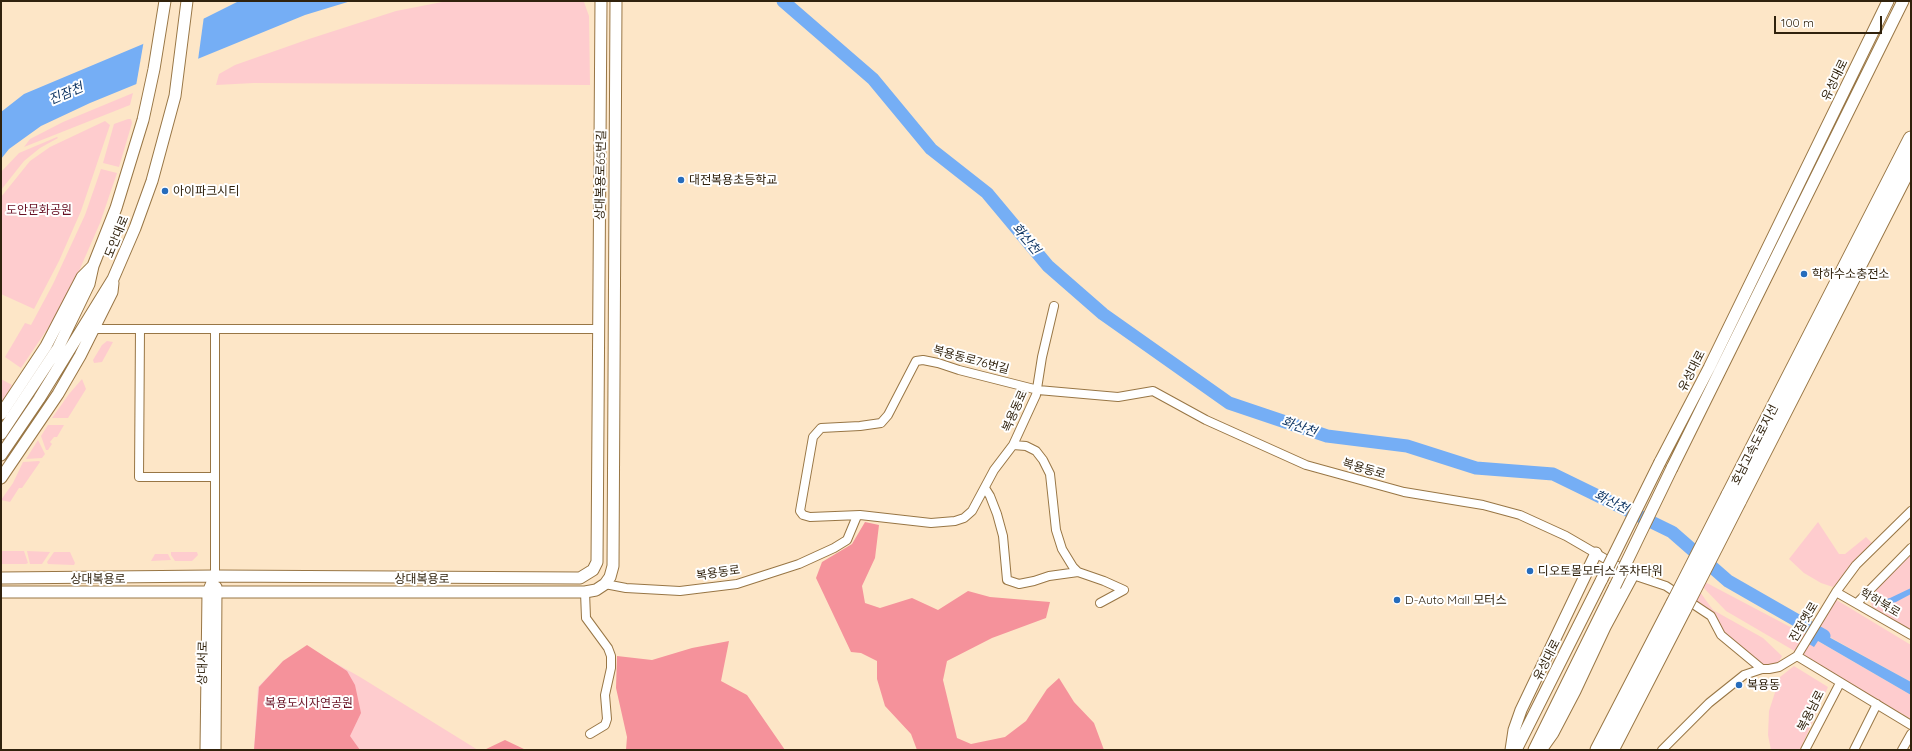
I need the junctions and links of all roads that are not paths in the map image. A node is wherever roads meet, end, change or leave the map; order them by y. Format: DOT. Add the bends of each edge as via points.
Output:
graph roads {
  1 [pos="187,1"];
  2 [pos="601,1"];
  3 [pos="616,1"];
  4 [pos="1888,1"];
  5 [pos="1903,1"];
  6 [pos="165,5"];
  7 [pos="1911,139"];
  8 [pos="1911,162"];
  9 [pos="93,266"];
  10 [pos="113,279"];
  11 [pos="1054,306"];
  12 [pos="598,329"];
  13 [pos="95,330"];
  14 [pos="140,330"];
  15 [pos="215,330"];
  16 [pos="598,350"];
  17 [pos="1038,390"];
  18 [pos="1,414"];
  19 [pos="1,434"];
  20 [pos="1013,445"];
  21 [pos="1,455"];
  22 [pos="215,477"];
  23 [pos="1,478"];
  24 [pos="985,488"];
  25 [pos="1734,499"];
  26 [pos="1911,511"];
  27 [pos="860,515"];
  28 [pos="1911,548"];
  29 [pos="1596,553"];
  30 [pos="1078,572"];
  31 [pos="1633,575"];
  32 [pos="214,576"];
  33 [pos="1,578"];
  34 [pos="605,584"];
  35 [pos="1,592"];
  36 [pos="212,592"];
  37 [pos="585,592"];
  38 [pos="1834,595"];
  39 [pos="1857,603"];
  40 [pos="1100,604"];
  41 [pos="1679,606"];
  42 [pos="1911,635"];
  43 [pos="1798,654"];
  44 [pos="1762,669"];
  45 [pos="1840,683"];
  46 [pos="1877,704"];
  47 [pos="1911,725"];
  48 [pos="590,734"];
  49 [pos="1911,734"];
  50 [pos="206,750"];
  51 [pos="215,750"];
  52 [pos="1511,750"];
  53 [pos="1516,750"];
  54 [pos="1534,750"];
  55 [pos="1541,750"];
  56 [pos="1598,750"];
  57 [pos="1611,750"];
  58 [pos="1662,750"];
  59 [pos="1805,750"];
  60 [pos="1854,750"];
  61 [pos="1902,750"];
  1 -- 10 [label="street, 도안대로" via="175,96 151,183"];
  2 -- 12 [label="street, 상대복용로65번길"];
  3 -- 34 [label="street, 상대복용로65번길" via="613,566"];
  4 -- 53 [label="street, 유성대로, bridge" via="1709,368"];
  5 -- 54 [label="street, 유성대로, bridge"];
  6 -- 9 [label="street, 도안대로" via="146,107 116,208"];
  7 -- 25 [label="highway, 호남고속도로지선"];
  8 -- 25 [label="highway, 호남고속도로지선"];
  9 -- 18 [label="street" via="82,277 46,346"];
  9 -- 19 [label="street, 도안대로" via="89,284 65,335"];
  10 -- 13 [label="street" via="112,292"];
  10 -- 21 [label="street, 도안대로"];
  11 -- 17 [label="street" via="1042,357"];
  12 -- 15 [label="street"];
  12 -- 16 [label="street, 상대복용로65번길"];
  13 -- 14 [label="street"];
  13 -- 23 [label="street" via="58,394"];
  14 -- 15 [label="street"];
  14 -- 22 [label="street" via="139,477"];
  15 -- 22 [label="street"];
  16 -- 32 [label="street, 상대복용로" via="596,562 593,570 587,575 580,578"];
  17 -- 20 [label="street, 복용동로"];
  17 -- 27 [label="street, 복용동로76번길" via="938,363 916,361 888,415 881,423 821,428 813,437 800,511 810,517"];
  17 -- 29 [label="street, 복용동로" via="1118,397 1153,391 1206,420 1306,465 1404,492 1520,514"];
  20 -- 24 [label="street, 복용동로"];
  20 -- 30 [label="street" via="1036,450 1043,460 1050,474 1056,530 1062,549"];
  22 -- 32 [label="street"];
  24 -- 27 [label="street, 복용동로" via="972,511 956,521 931,523"];
  24 -- 30 [label="street" via="997,514 1003,536 1007,580 1018,584"];
  25 -- 41 [label="highway, 호남고속도로지선, bridge"];
  26 -- 38 [label="street, 진잠옛로" via="1856,565"];
  27 -- 34 [label="street, 복용동로" via="857,516 847,540 834,548 799,564 738,584 680,590 626,588"];
  28 -- 39 [label="street"];
  29 -- 31 [label="street, 복용동로"];
  29 -- 52 [label="street" via="1521,710"];
  30 -- 40 [label="street" via="1124,590"];
  31 -- 44 [label="street, 복용동로" via="1666,586 1712,616 1720,635"];
  31 -- 55 [label="street" via="1568,705"];
  32 -- 33 [label="street, 상대복용로"];
  32 -- 36 [label="street"];
  34 -- 37 [label="street, 상대복용로" via="596,590"];
  35 -- 36 [label="street, 상대복용로"];
  36 -- 37 [label="street, 상대복용로"];
  36 -- 50 [label="street, 상대서로"];
  36 -- 51 [label="street, 상대서로"];
  37 -- 48 [label="street" via="586,618 611,656 605,695 607,719 605,725"];
  38 -- 39 [label="street, 학하북로"];
  38 -- 43 [label="street, 진잠옛로"];
  39 -- 42 [label="street, 학하북로"];
  41 -- 56 [label="highway, 호남고속도로지선"];
  41 -- 57 [label="highway, 호남고속도로지선"];
  43 -- 44 [label="street, 진잠옛로" via="1779,667"];
  43 -- 45 [label="street, 복용남로"];
  44 -- 58 [label="street, 진잠옛로" via="1744,675 1736,681 1709,703"];
  45 -- 46 [label="street, 복용남로"];
  45 -- 59 [label="street, 복용남로"];
  46 -- 47 [label="street, 복용남로"];
  46 -- 60 [label="street"];
  49 -- 61 [label="street"];
}
